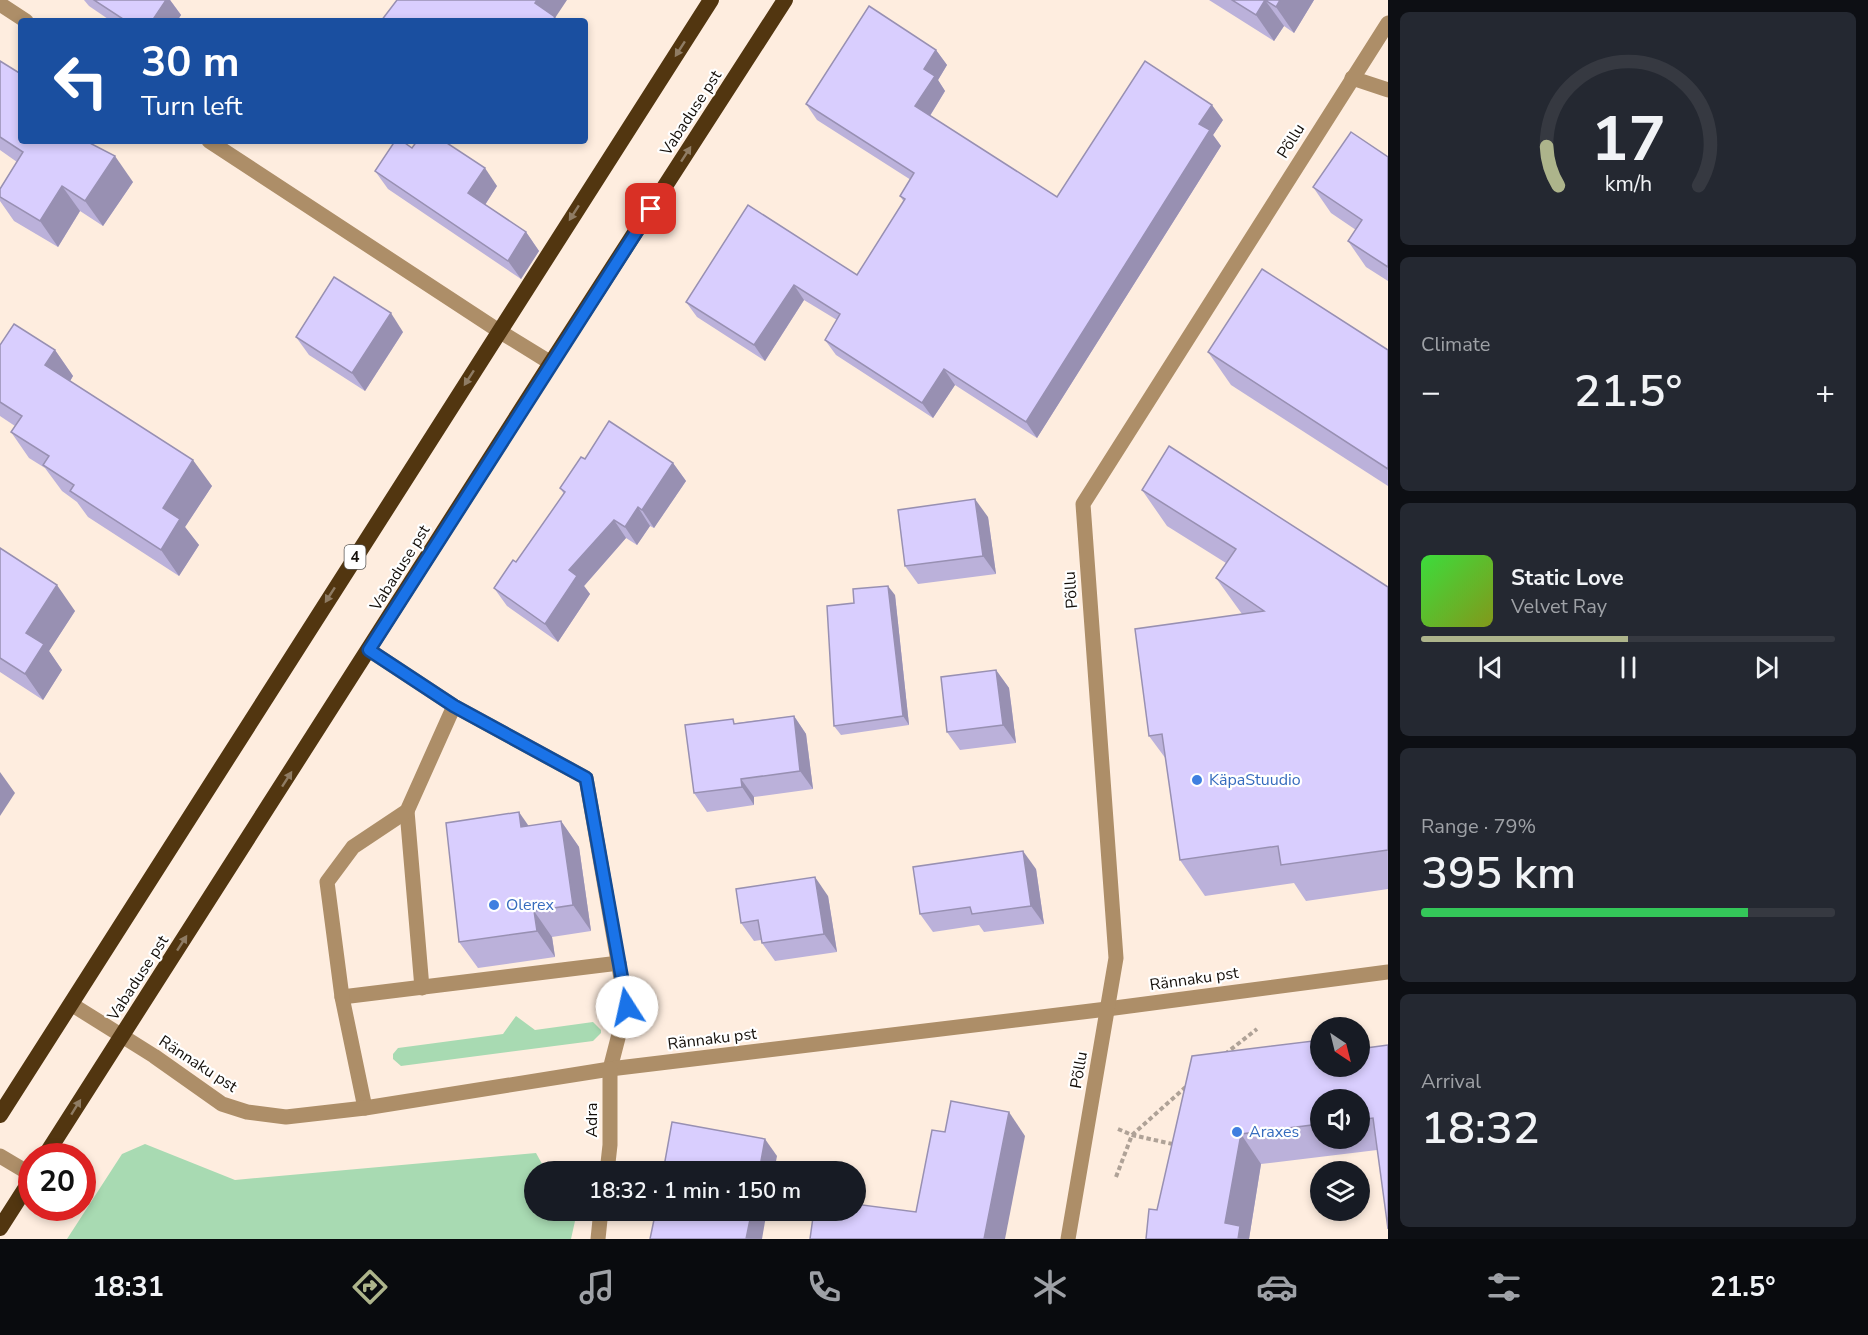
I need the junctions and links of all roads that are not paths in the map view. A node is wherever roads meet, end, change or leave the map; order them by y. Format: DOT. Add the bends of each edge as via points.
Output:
graph roads {
  1 [pos="711,0"];
  2 [pos="785,0"];
  3 [pos="0,4"];
  4 [pos="21,18"];
  5 [pos="1388,23"];
  6 [pos="1352,78"];
  7 [pos="1388,90"];
  8 [pos="214,144"];
  9 [pos="499,331"];
  10 [pos="551,363"];
  11 [pos="369,650"];
  12 [pos="454,706"];
  13 [pos="407,811"];
  14 [pos="619,963"];
  15 [pos="1388,972"];
  16 [pos="422,988"];
  17 [pos="342,997"];
  18 [pos="70,1004"];
  19 [pos="1107,1009"];
  20 [pos="123,1036"];
  21 [pos="610,1069"];
  22 [pos="365,1108"];
  23 [pos="0,1115"];
  24 [pos="53,1143"];
  25 [pos="0,1156"];
  26 [pos="608,1161"];
  27 [pos="18,1167"];
  28 [pos="18,1199"];
  29 [pos="600,1221"];
  30 [pos="0,1228"];
  31 [pos="598,1239"];
  32 [pos="1068,1239"];
  1 -- 9 [label="highway, 4, one-way"];
  10 -- 2 [label="highway, Vabaduse pst, one-way"];
  3 -- 4 [label="street"];
  5 -- 6 [label="street, Põllu"];
  6 -- 7 [label="street"];
  6 -- 19 [label="street, Põllu" via="1083,504 1116,958"];
  8 -- 9 [label="street"];
  9 -- 10 [label="street"];
  9 -- 18 [label="highway, 4, one-way"];
  10 -- 11 [label="highway, Vabaduse pst"];
  11 -- 12 [label="street"];
  20 -- 11 [label="highway, Vabaduse pst, one-way"];
  12 -- 13 [label="street"];
  12 -- 14 [label="street, Adra" via="586,778"];
  13 -- 16 [label="street"];
  13 -- 17 [label="street" via="353,847 327,882"];
  14 -- 16 [label="street"];
  14 -- 21 [label="street, Adra" via="627,1007"];
  15 -- 19 [label="street, Rännaku pst"];
  16 -- 17 [label="street"];
  17 -- 22 [label="street"];
  18 -- 20 [label="street, Rännaku pst"];
  18 -- 23 [label="highway, 4"];
  19 -- 21 [label="street, Rännaku pst"];
  19 -- 32 [label="street, Põllu"];
  20 -- 22 [label="street, Rännaku pst" via="222,1104 248,1112 286,1118"];
  24 -- 20 [label="highway, Vabaduse pst, one-way"];
  21 -- 22 [label="street, Rännaku pst"];
  21 -- 26 [label="street, Adra"];
  25 -- 27 [label="street"];
  28 -- 30 [label="highway"];
  29 -- 31 [label="street"];
}
